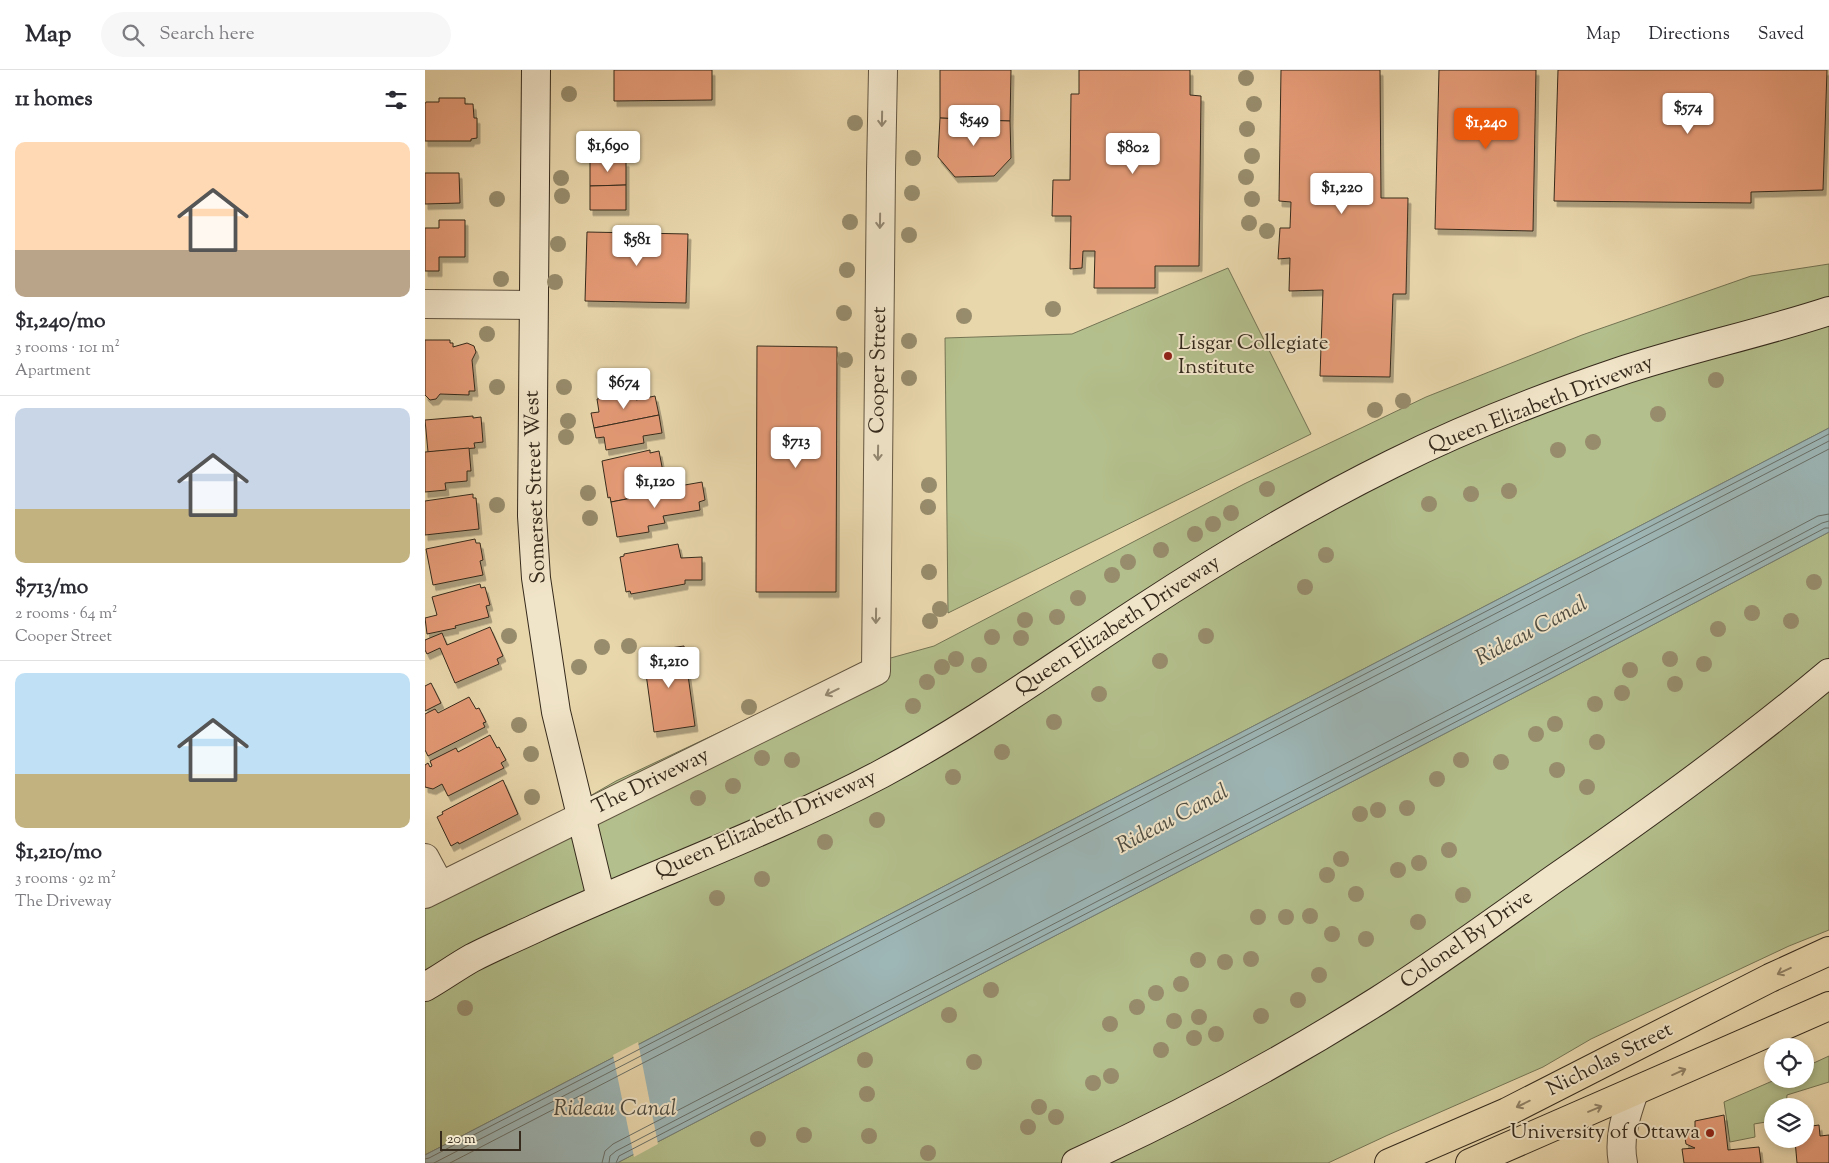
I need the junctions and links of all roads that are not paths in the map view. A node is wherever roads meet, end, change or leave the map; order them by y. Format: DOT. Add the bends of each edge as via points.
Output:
graph roads {
  1 [pos="536,70"];
  2 [pos="883,70"];
  3 [pos="425,304"];
  4 [pos="533,305"];
  5 [pos="1829,311"];
  6 [pos="876,671"];
  7 [pos="1829,673"];
  8 [pos="581,816"];
  9 [pos="425,858"];
  10 [pos="432,890"];
  11 [pos="601,898"];
  12 [pos="1829,951"];
  13 [pos="425,987"];
  14 [pos="1829,1006"];
  15 [pos="1634,1092"];
  16 [pos="1076,1163"];
  17 [pos="1389,1163"];
  18 [pos="1470,1163"];
  19 [pos="1623,1163"];
  1 -- 4 [label="street, Somerset Street West"];
  2 -- 6 [label="street, Cooper Street, one-way"];
  3 -- 4 [label="street"];
  4 -- 8 [label="street, Somerset Street West" via="532,516 536,578 556,712"];
  5 -- 11 [label="street, Queen Elizabeth Driveway" via="1620,372 1507,413 1420,450 1256,538 896,766 795,816"];
  6 -- 8 [label="street, The Driveway, one-way"];
  7 -- 16 [label="street, Colonel By Drive" via="1781,713 1613,838 1417,975 1326,1032 1235,1083"];
  8 -- 10 [label="street, The Driveway"];
  8 -- 11 [label="street, Somerset Street West"];
  9 -- 10 [label="street"];
  11 -- 13 [label="street, Queen Elizabeth Driveway" via="472,958"];
  12 -- 17 [label="main road, Nicholas Street, one-way" via="1507,1112"];
  15 -- 14 [label="main road, Nicholas Street, one-way"];
  18 -- 15 [label="main road, Nicholas Street, one-way"];
  15 -- 19 [label="street" via="1622,1137"];
}
